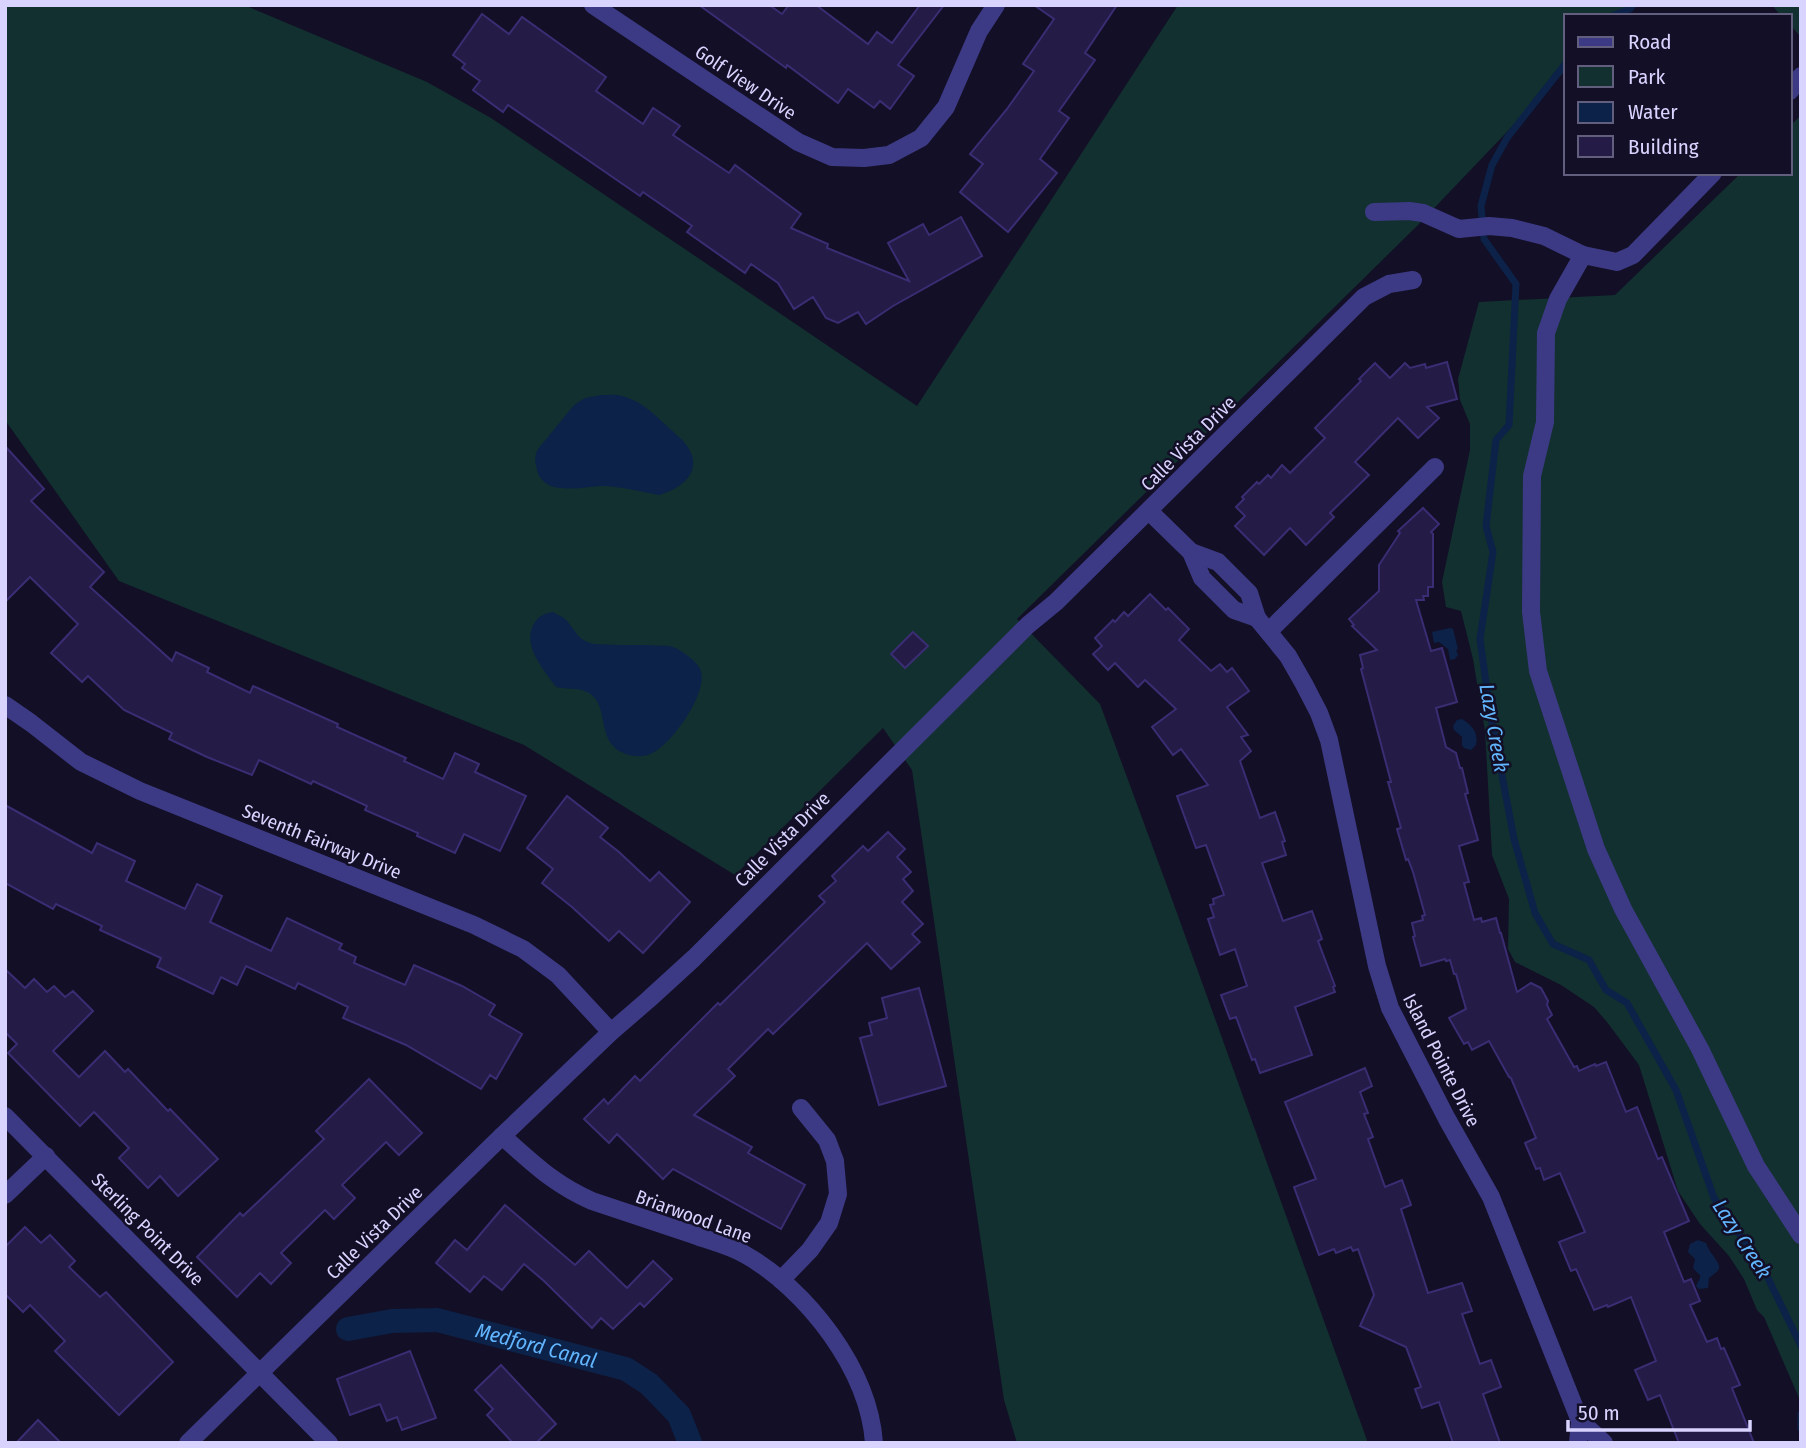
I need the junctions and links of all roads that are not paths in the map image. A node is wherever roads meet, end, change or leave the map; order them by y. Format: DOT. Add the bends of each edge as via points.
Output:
graph roads {
  1 [pos="593,5"];
  2 [pos="996,5"];
  3 [pos="1711,175"];
  4 [pos="1374,212"];
  5 [pos="1583,255"];
  6 [pos="1413,280"];
  7 [pos="1435,467"];
  8 [pos="1149,511"];
  9 [pos="1263,624"];
  10 [pos="5,705"];
  11 [pos="611,1032"];
  12 [pos="802,1108"];
  13 [pos="5,1116"];
  14 [pos="502,1136"];
  15 [pos="46,1156"];
  16 [pos="5,1195"];
  17 [pos="1801,1235"];
  18 [pos="781,1280"];
  19 [pos="259,1373"];
  20 [pos="1580,1421"];
  21 [pos="188,1443"];
  22 [pos="330,1443"];
  23 [pos="874,1443"];
  24 [pos="1577,1443"];
  25 [pos="1604,1443"];
  1 -- 2 [label="street, Golf View Drive" via="798,142 832,157 864,158 889,155 921,138 946,107 979,31"];
  3 -- 5 [label="street" via="1633,256 1617,262"];
  4 -- 5 [label="street" via="1423,213 1459,229 1511,228 1544,236"];
  5 -- 17 [label="street" via="1558,299 1546,333 1545,422 1532,476 1531,612 1538,671 1596,849 1623,909 1700,1049 1756,1166"];
  6 -- 8 [label="street, Calle Vista Drive" via="1389,284 1364,298"];
  7 -- 9 [label="street"];
  8 -- 9 [label="street, Island Pointe Drive" via="1191,552 1202,578 1234,610"];
  8 -- 11 [label="street, Calle Vista Drive" via="694,958"];
  9 -- 20 [label="street, Island Pointe Drive" via="1304,684 1329,740 1390,1008 1490,1197"];
  10 -- 11 [label="street, Seventh Fairway Drive" via="81,762 140,791 523,949 558,975"];
  11 -- 14 [label="street, Calle Vista Drive"];
  12 -- 18 [label="street" via="827,1140 835,1161 838,1194 829,1223 810,1251"];
  13 -- 15 [label="street, Sterling Point Drive"];
  14 -- 18 [label="street, Briarwood Lane" via="545,1175 572,1192 743,1253"];
  14 -- 19 [label="street, Calle Vista Drive"];
  15 -- 16 [label="street"];
  15 -- 19 [label="street, Sterling Point Drive"];
  18 -- 23 [label="street, Briarwood Lane" via="822,1322 844,1353 868,1408"];
  19 -- 21 [label="street, Calle Vista Drive"];
  19 -- 22 [label="street, Sterling Point Drive"];
  20 -- 24 [label="street, Island Pointe Drive"];
  20 -- 25 [label="street, Island Pointe Drive"];
}
